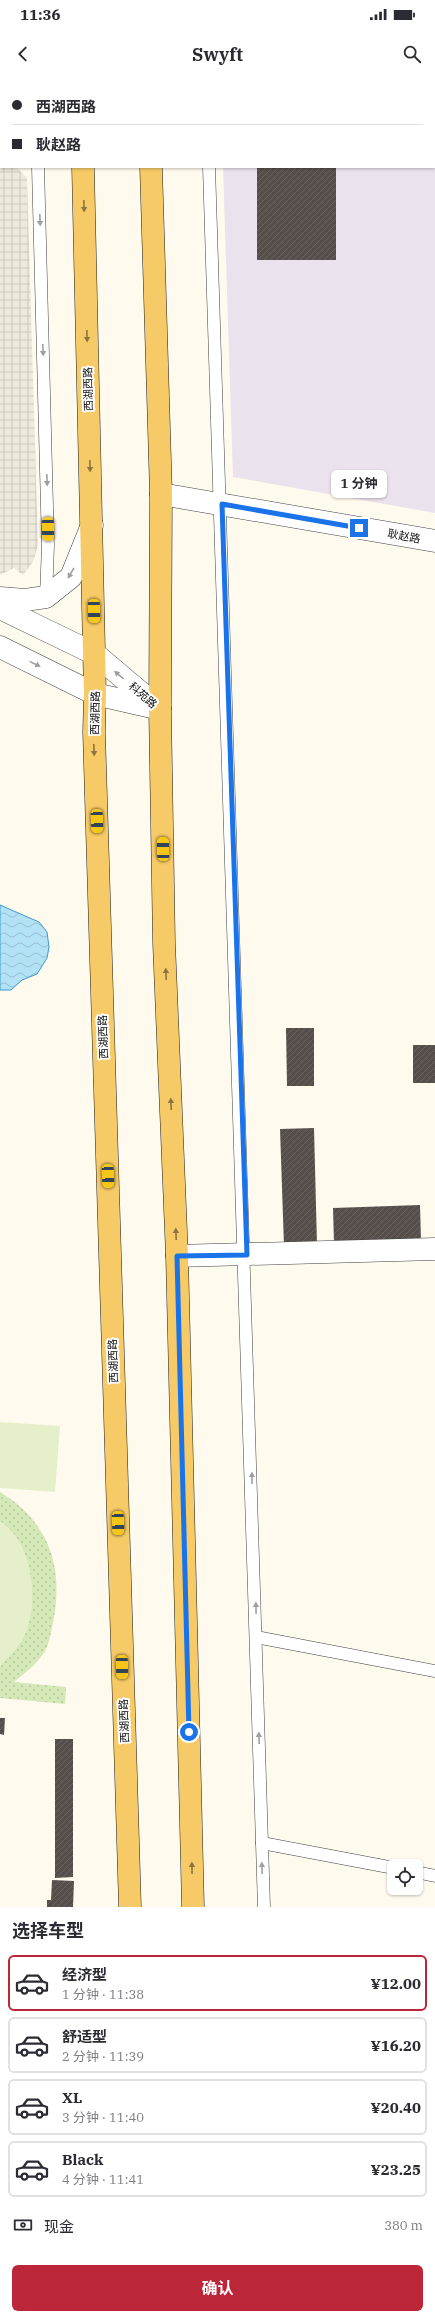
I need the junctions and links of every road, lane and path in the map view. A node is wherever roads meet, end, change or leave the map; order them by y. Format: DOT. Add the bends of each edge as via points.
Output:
graph roads {
  1 [pos="38,168"];
  2 [pos="83,168"];
  3 [pos="151,168"];
  4 [pos="209,168"];
  5 [pos="161,494"];
  6 [pos="222,504"];
  7 [pos="92,525"];
  8 [pos="435,542"];
  9 [pos="46,597"];
  10 [pos="0,598"];
  11 [pos="0,608"];
  12 [pos="0,647"];
  13 [pos="94,654"];
  14 [pos="95,694"];
  15 [pos="160,709"];
  16 [pos="435,1249"];
  17 [pos="247,1255"];
  18 [pos="177,1256"];
  19 [pos="256,1637"];
  20 [pos="435,1671"];
  21 [pos="262,1843"];
  22 [pos="387,1867"];
  23 [pos="423,1873"];
  24 [pos="435,1876"];
  25 [pos="130,1907"];
  26 [pos="193,1907"];
  27 [pos="264,1907"];
  1 -- 9 [label="lane, one-way" via="48,545"];
  2 -- 7 [label="main road, 西湖西路, one-way"];
  3 -- 5 [label="main road"];
  4 -- 6 [label="lane"];
  5 -- 6 [label="street, 耿赵路"];
  5 -- 15 [label="main road"];
  6 -- 8 [label="street, 耿赵路"];
  6 -- 17 [label="lane"];
  7 -- 9 [label="street, one-way" via="71,577"];
  7 -- 13 [label="main road, 西湖西路"];
  9 -- 10 [label="street" via="25,600"];
  11 -- 13 [label="street, 科苑路"];
  12 -- 14 [label="street, 科苑路, one-way"];
  13 -- 14 [label="main road, 西湖西路"];
  15 -- 13 [label="street, 科苑路, one-way"];
  14 -- 15 [label="street, 科苑路"];
  14 -- 25 [label="main road, 西湖西路, one-way" via="94,739"];
  18 -- 15 [label="main road, one-way" via="164,943"];
  16 -- 17 [label="street"];
  17 -- 18 [label="street"];
  19 -- 17 [label="lane, one-way"];
  26 -- 18 [label="main road, one-way"];
  19 -- 20 [label="lane"];
  21 -- 19 [label="lane, one-way"];
  21 -- 22 [label="lane"];
  27 -- 21 [label="lane, one-way"];
  23 -- 24 [label="lane"];
}
